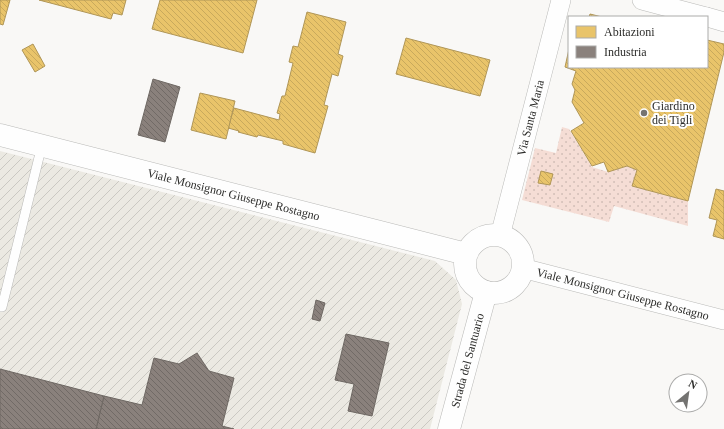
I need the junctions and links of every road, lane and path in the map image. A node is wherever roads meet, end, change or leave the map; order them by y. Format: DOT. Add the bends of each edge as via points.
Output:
graph roads {
  1 [pos="561,0"];
  2 [pos="642,0"];
  3 [pos="702,16"];
  4 [pos="708,18"];
  5 [pos="724,22"];
  6 [pos="0,135"];
  7 [pos="42,145"];
  8 [pos="500,236"];
  9 [pos="466,254"];
  10 [pos="522,268"];
  11 [pos="486,292"];
  12 [pos="0,307"];
  13 [pos="724,320"];
  14 [pos="449,429"];
  1 -- 8 [label="street, Via Santa Maria"];
  2 -- 3 [label="street"];
  4 -- 5 [label="street"];
  6 -- 7 [label="street, Viale Monsignor Giuseppe Rostagno"];
  7 -- 9 [label="street, Viale Monsignor Giuseppe Rostagno"];
  7 -- 12 [label="lane"];
  8 -- 9 [label="street" via="492,235 480,239"];
  8 -- 10 [label="street" via="515,244 520,252"];
  9 -- 11 [label="street" via="466,273 478,288"];
  10 -- 11 [label="street" via="519,278 513,285 496,293"];
  10 -- 13 [label="street, Viale Monsignor Giuseppe Rostagno"];
  11 -- 14 [label="street, Strada del Santuario"];
}
